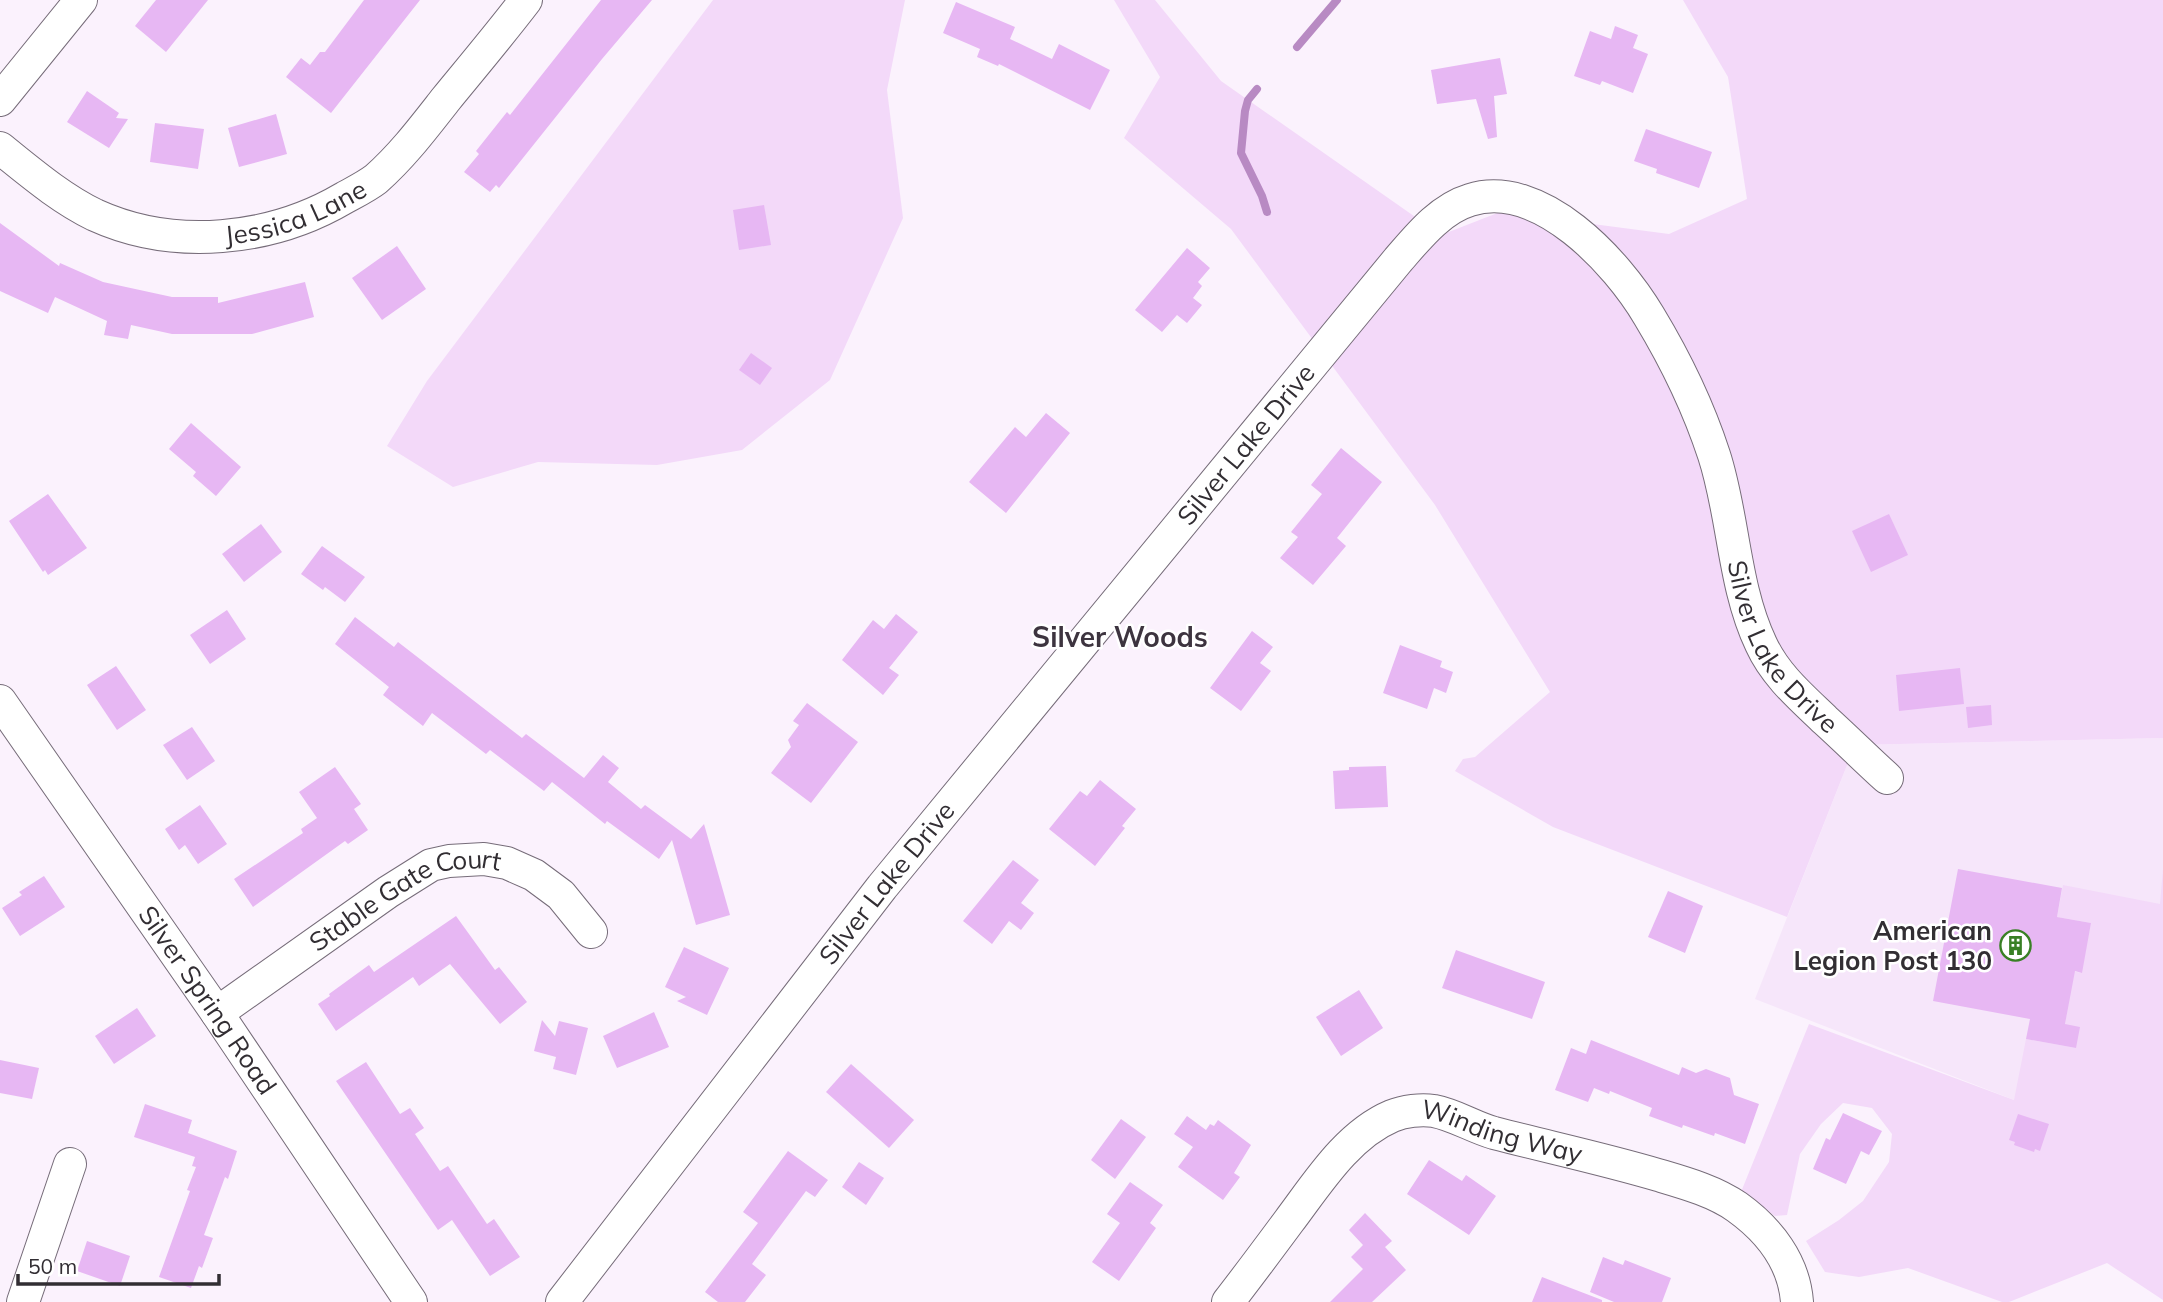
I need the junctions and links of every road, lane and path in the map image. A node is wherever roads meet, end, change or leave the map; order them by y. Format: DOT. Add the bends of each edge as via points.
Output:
graph roads {
  1 [pos="82,0"];
  2 [pos="526,0"];
  3 [pos="0,100"];
  4 [pos="0,148"];
  5 [pos="0,701"];
  6 [pos="1887,778"];
  7 [pos="591,932"];
  8 [pos="217,1013"];
  9 [pos="70,1164"];
  10 [pos="23,1302"];
  11 [pos="411,1302"];
  12 [pos="562,1302"];
  13 [pos="1228,1302"];
  14 [pos="1797,1302"];
  1 -- 3 [label="street"];
  2 -- 4 [label="street, Jessica Lane" via="403,153 374,180 331,206 273,229 206,237 139,231 67,199"];
  5 -- 8 [label="street, Silver Spring Road"];
  6 -- 12 [label="street, Silver Lake Drive" via="1787,684 1762,647 1743,592 1713,453 1648,313 1578,232 1533,203 1483,197 1459,204 1434,222 1398,260 890,877"];
  7 -- 8 [label="street, Stable Gate Court" via="561,895 534,875 484,859 449,861 431,865 388,892"];
  8 -- 11 [label="street, Silver Spring Road"];
  9 -- 10 [label="street"];
  13 -- 14 [label="street, Winding Way" via="1355,1141 1376,1124 1413,1111 1452,1116 1490,1132 1615,1162 1714,1195 1755,1221 1780,1250 1796,1283"];
}
